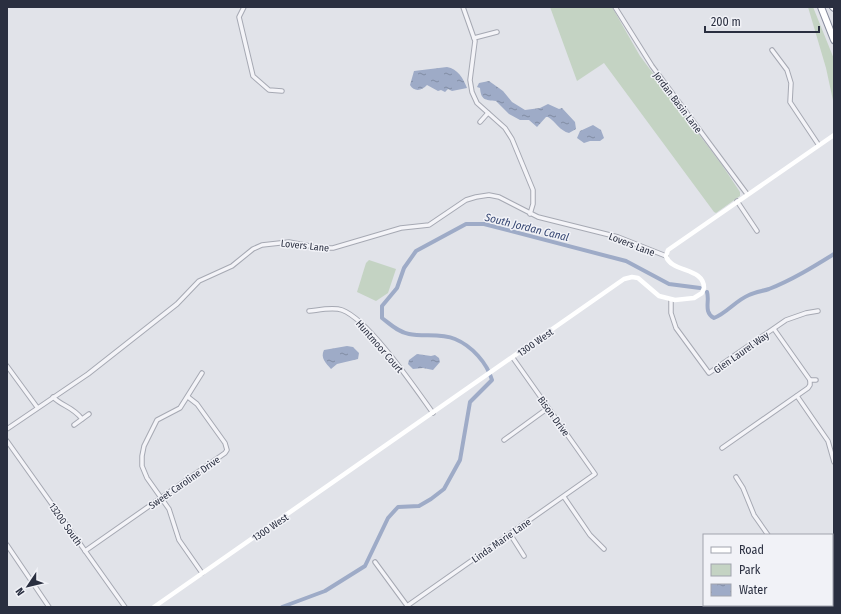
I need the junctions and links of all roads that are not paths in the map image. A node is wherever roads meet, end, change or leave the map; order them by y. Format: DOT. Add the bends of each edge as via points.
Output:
graph roads {
  1 [pos="244,7"];
  2 [pos="463,7"];
  3 [pos="615,7"];
  4 [pos="821,7"];
  5 [pos="497,32"];
  6 [pos="474,38"];
  7 [pos="834,40"];
  8 [pos="772,50"];
  9 [pos="282,91"];
  10 [pos="488,113"];
  11 [pos="480,122"];
  12 [pos="834,135"];
  13 [pos="818,144"];
  14 [pos="747,194"];
  15 [pos="737,201"];
  16 [pos="530,214"];
  17 [pos="757,231"];
  18 [pos="666,256"];
  19 [pos="671,300"];
  20 [pos="309,311"];
  21 [pos="818,311"];
  22 [pos="774,329"];
  23 [pos="513,358"];
  24 [pos="7,366"];
  25 [pos="202,373"];
  26 [pos="810,380"];
  27 [pos="816,380"];
  28 [pos="797,396"];
  29 [pos="53,397"];
  30 [pos="188,397"];
  31 [pos="37,408"];
  32 [pos="548,408"];
  33 [pos="433,413"];
  34 [pos="90,414"];
  35 [pos="82,420"];
  36 [pos="74,425"];
  37 [pos="7,429"];
  38 [pos="504,440"];
  39 [pos="7,441"];
  40 [pos="722,448"];
  41 [pos="834,462"];
  42 [pos="596,474"];
  43 [pos="736,477"];
  44 [pos="564,496"];
  45 [pos="161,498"];
  46 [pos="510,534"];
  47 [pos="767,534"];
  48 [pos="7,545"];
  49 [pos="604,549"];
  50 [pos="85,551"];
  51 [pos="524,556"];
  52 [pos="375,562"];
  53 [pos="202,573"];
  54 [pos="49,607"];
  55 [pos="125,607"];
  56 [pos="154,607"];
  57 [pos="407,607"];
  1 -- 9 [label="street" via="239,17 253,76 269,90"];
  2 -- 6 [label="street"];
  3 -- 14 [label="street, Jordan Basin Lane" via="652,66"];
  4 -- 7 [label="highway"];
  5 -- 6 [label="street"];
  6 -- 10 [label="street" via="470,88 475,100"];
  8 -- 13 [label="street" via="787,70 791,83 790,102"];
  10 -- 11 [label="street"];
  10 -- 16 [label="street" via="505,128 514,142 533,190"];
  12 -- 13 [label="street"];
  13 -- 14 [label="street"];
  14 -- 15 [label="street"];
  15 -- 17 [label="street"];
  15 -- 18 [label="street" via="669,249"];
  16 -- 18 [label="street, Lovers Lane" via="618,237"];
  16 -- 29 [label="street, Lovers Lane" via="500,197 485,195 466,200 429,225 401,228 333,248 283,242 259,246 232,266 199,281 177,304 88,374"];
  18 -- 19 [label="street, 1300 West" via="670,263 699,277 704,286 702,293 694,298"];
  19 -- 22 [label="street, Glen Laurel Way" via="671,313 676,328 709,373"];
  19 -- 23 [label="street, 1300 West" via="655,294 638,278 627,278"];
  20 -- 33 [label="street, Huntmoor Court" via="339,309 356,319 384,349"];
  21 -- 22 [label="street, Glen Laurel Way" via="786,320"];
  22 -- 26 [label="street"];
  23 -- 32 [label="street, Bison Drive"];
  23 -- 33 [label="street, 1300 West"];
  24 -- 31 [label="street"];
  25 -- 30 [label="street"];
  26 -- 27 [label="street"];
  26 -- 28 [label="street" via="808,388"];
  28 -- 40 [label="street"];
  28 -- 41 [label="street" via="828,441"];
  29 -- 31 [label="street, Lovers Lane"];
  29 -- 35 [label="street" via="72,409"];
  30 -- 45 [label="street" via="177,410 157,420 142,452 144,472"];
  30 -- 45 [label="street, Sweet Caroline Drive" via="197,404 225,443 226,450"];
  31 -- 37 [label="street, Lovers Lane"];
  32 -- 38 [label="street"];
  32 -- 42 [label="street, Bison Drive"];
  33 -- 53 [label="street, 1300 West"];
  34 -- 35 [label="street"];
  35 -- 36 [label="street"];
  39 -- 50 [label="street, 13200 South"];
  42 -- 44 [label="street, Linda Marie Lane"];
  43 -- 47 [label="street" via="754,515"];
  44 -- 46 [label="street, Linda Marie Lane"];
  44 -- 49 [label="street" via="590,535"];
  45 -- 50 [label="street, Sweet Caroline Drive"];
  45 -- 53 [label="street" via="172,516 179,540"];
  46 -- 51 [label="street"];
  46 -- 57 [label="street, Linda Marie Lane"];
  48 -- 54 [label="street"];
  50 -- 55 [label="street, 13200 South"];
  52 -- 57 [label="street"];
  53 -- 56 [label="street, 1300 West"];
}
